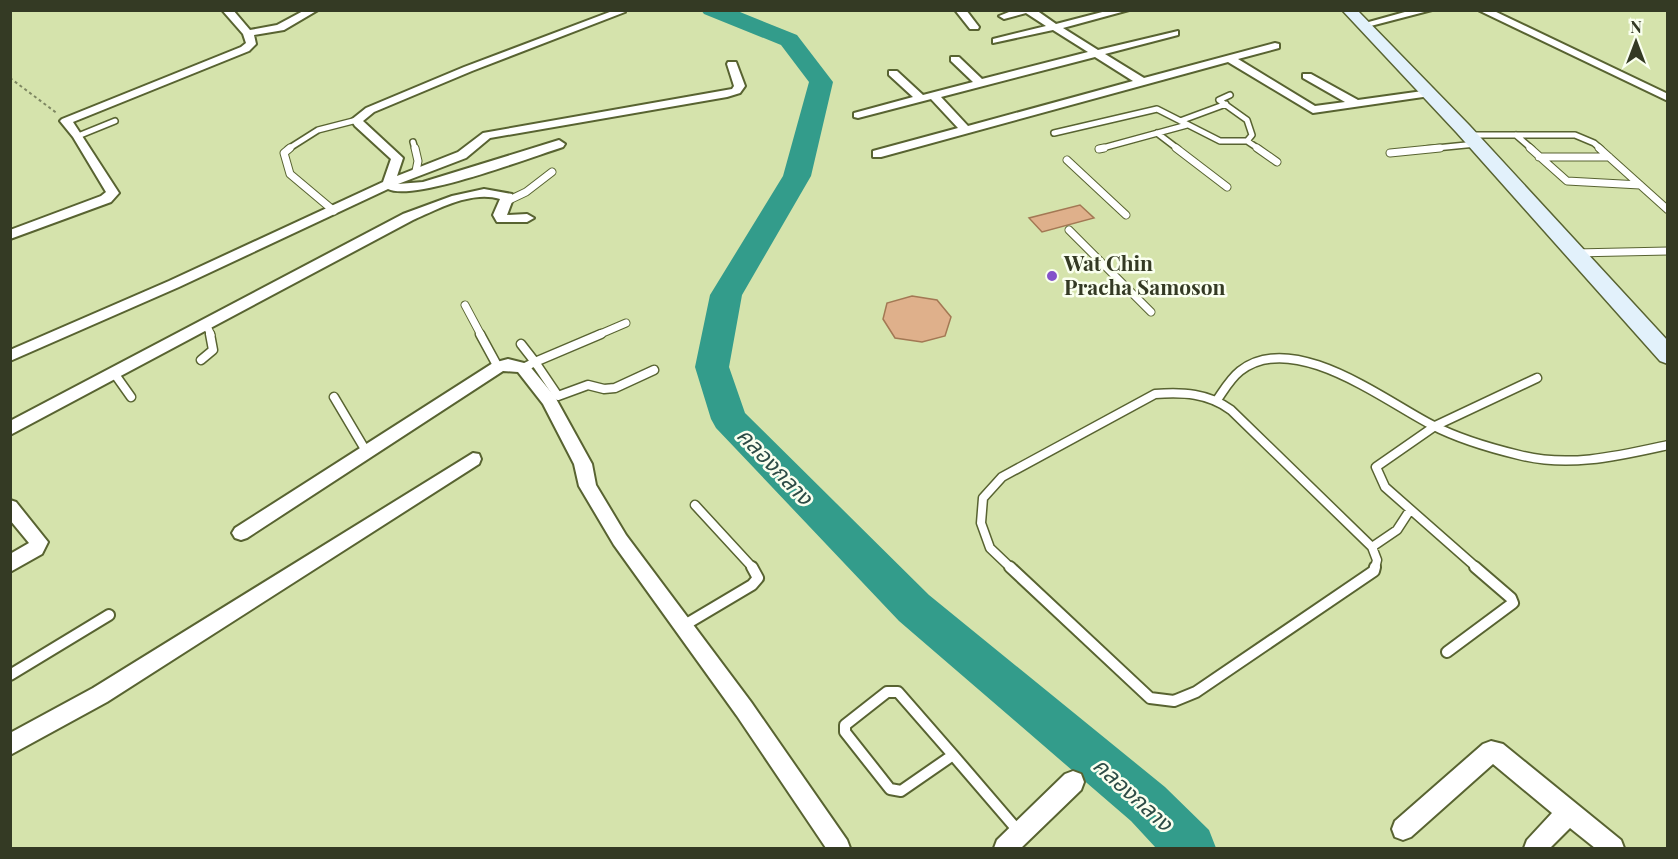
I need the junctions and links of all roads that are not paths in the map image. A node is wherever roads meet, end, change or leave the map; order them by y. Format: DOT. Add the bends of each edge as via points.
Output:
graph roads {
  1 [pos="228,10"];
  2 [pos="313,10"];
  3 [pos="960,10"];
  4 [pos="1028,10"];
  5 [pos="1124,10"];
  6 [pos="1350,10"];
  7 [pos="1427,10"];
  8 [pos="1483,10"];
  9 [pos="620,12"];
  10 [pos="1004,16"];
  11 [pos="1363,25"];
  12 [pos="974,27"];
  13 [pos="1054,27"];
  14 [pos="248,33"];
  15 [pos="1174,33"];
  16 [pos="997,41"];
  17 [pos="1275,46"];
  18 [pos="1095,53"];
  19 [pos="1230,58"];
  20 [pos="955,59"];
  21 [pos="732,64"];
  22 [pos="893,73"];
  23 [pos="1307,76"];
  24 [pos="1142,82"];
  25 [pos="980,83"];
  26 [pos="1430,93"];
  27 [pos="1230,94"];
  28 [pos="933,95"];
  29 [pos="920,98"];
  30 [pos="1668,98"];
  31 [pos="1226,104"];
  32 [pos="1357,104"];
  33 [pos="858,115"];
  34 [pos="357,120"];
  35 [pos="115,121"];
  36 [pos="1183,123"];
  37 [pos="966,130"];
  38 [pos="1054,133"];
  39 [pos="1158,133"];
  40 [pos="1516,135"];
  41 [pos="78,136"];
  42 [pos="1473,139"];
  43 [pos="1247,141"];
  44 [pos="413,142"];
  45 [pos="559,144"];
  46 [pos="1099,149"];
  47 [pos="1390,153"];
  48 [pos="877,154"];
  49 [pos="1539,157"];
  50 [pos="1609,157"];
  51 [pos="1067,160"];
  52 [pos="1277,162"];
  53 [pos="416,171"];
  54 [pos="552,172"];
  55 [pos="388,184"];
  56 [pos="1640,185"];
  57 [pos="1227,187"];
  58 [pos="507,201"];
  59 [pos="1668,210"];
  60 [pos="334,211"];
  61 [pos="1126,215"];
  62 [pos="527,218"];
  63 [pos="1069,230"];
  64 [pos="10,235"];
  65 [pos="1668,251"];
  66 [pos="1575,253"];
  67 [pos="465,305"];
  68 [pos="1151,312"];
  69 [pos="626,323"];
  70 [pos="206,324"];
  71 [pos="521,344"];
  72 [pos="10,356"];
  73 [pos="1668,356"];
  74 [pos="201,360"];
  75 [pos="529,365"];
  76 [pos="498,367"];
  77 [pos="654,370"];
  78 [pos="114,373"];
  79 [pos="1537,378"];
  80 [pos="131,397"];
  81 [pos="334,397"];
  82 [pos="1216,400"];
  83 [pos="1435,426"];
  84 [pos="10,429"];
  85 [pos="1668,445"];
  86 [pos="366,451"];
  87 [pos="473,459"];
  88 [pos="695,505"];
  89 [pos="10,507"];
  90 [pos="1410,510"];
  91 [pos="241,533"];
  92 [pos="1372,547"];
  93 [pos="10,564"];
  94 [pos="109,615"];
  95 [pos="683,626"];
  96 [pos="1447,652"];
  97 [pos="10,675"];
  98 [pos="10,745"];
  99 [pos="953,755"];
  100 [pos="1073,782"];
  101 [pos="1569,812"];
  102 [pos="1403,829"];
  103 [pos="1013,841"];
  104 [pos="839,849"];
  105 [pos="1535,849"];
  106 [pos="1613,849"];
  1 -- 14 [label="street"];
  2 -- 14 [label="street" via="280,28"];
  3 -- 12 [label="street"];
  4 -- 10 [label="street"];
  4 -- 13 [label="street"];
  5 -- 13 [label="street"];
  6 -- 11 [label="main road"];
  7 -- 11 [label="street"];
  8 -- 30 [label="street"];
  9 -- 34 [label="street" via="468,69 370,110"];
  11 -- 26 [label="main road"];
  13 -- 16 [label="street"];
  13 -- 18 [label="street"];
  14 -- 41 [label="street" via="251,44 245,49 66,120"];
  15 -- 18 [label="street"];
  17 -- 19 [label="street"];
  18 -- 24 [label="street"];
  18 -- 25 [label="street"];
  19 -- 24 [label="street"];
  19 -- 32 [label="street" via="1313,110"];
  20 -- 25 [label="street"];
  21 -- 53 [label="street" via="740,86 736,91 487,135 462,155"];
  22 -- 29 [label="street"];
  23 -- 32 [label="street"];
  24 -- 37 [label="street"];
  25 -- 28 [label="street"];
  26 -- 32 [label="street"];
  26 -- 42 [label="main road"];
  27 -- 31 [label="lane" via="1220,98"];
  28 -- 29 [label="street"];
  28 -- 37 [label="street"];
  29 -- 33 [label="street"];
  31 -- 36 [label="lane"];
  31 -- 43 [label="lane" via="1247,120 1252,135"];
  34 -- 55 [label="street" via="397,158"];
  34 -- 60 [label="lane" via="333,123 311,132 284,153 290,174"];
  35 -- 41 [label="lane"];
  36 -- 38 [label="lane" via="1153,109"];
  36 -- 39 [label="lane"];
  36 -- 43 [label="lane" via="1220,141"];
  37 -- 48 [label="street"];
  39 -- 46 [label="lane"];
  39 -- 57 [label="lane"];
  40 -- 42 [label="lane"];
  40 -- 49 [label="lane"];
  40 -- 50 [label="lane" via="1575,135 1594,143"];
  41 -- 64 [label="street" via="113,194"];
  42 -- 47 [label="lane"];
  42 -- 66 [label="main road"];
  43 -- 52 [label="lane"];
  44 -- 53 [label="lane" via="418,161"];
  45 -- 55 [label="street" via="424,186 398,189"];
  49 -- 50 [label="lane"];
  49 -- 56 [label="lane" via="1567,181"];
  50 -- 56 [label="lane"];
  51 -- 61 [label="lane"];
  53 -- 55 [label="street"];
  54 -- 58 [label="lane"];
  55 -- 60 [label="street"];
  56 -- 59 [label="lane"];
  58 -- 62 [label="street" via="500,210 502,219"];
  58 -- 70 [label="street" via="502,194 480,194 440,204"];
  60 -- 72 [label="street"];
  63 -- 68 [label="lane"];
  65 -- 66 [label="lane"];
  66 -- 73 [label="main road"];
  67 -- 76 [label="lane"];
  69 -- 75 [label="lane"];
  70 -- 74 [label="lane" via="213,350"];
  70 -- 78 [label="street"];
  71 -- 75 [label="lane"];
  75 -- 76 [label="street"];
  75 -- 77 [label="lane" via="558,396 588,385 615,388"];
  75 -- 95 [label="street" via="574,445 600,508"];
  76 -- 86 [label="street"];
  78 -- 80 [label="lane"];
  78 -- 84 [label="street"];
  79 -- 83 [label="lane"];
  81 -- 86 [label="lane"];
  82 -- 83 [label="lane" via="1242,369 1268,361 1303,360 1338,372"];
  82 -- 92 [label="lane" via="1231,410"];
  82 -- 92 [label="lane" via="1182,392 1155,394 1002,477 983,498 981,523 990,548 1150,698 1174,701 1196,692 1374,571 1377,560"];
  83 -- 85 [label="lane" via="1520,455 1555,461 1590,462"];
  83 -- 90 [label="lane" via="1376,467 1385,487"];
  86 -- 91 [label="street"];
  87 -- 98 [label="street" via="100,695"];
  88 -- 95 [label="lane" via="756,571 758,578"];
  89 -- 93 [label="street" via="39,542 35,549"];
  90 -- 92 [label="lane" via="1397,530"];
  90 -- 96 [label="lane" via="1507,593 1513,603"];
  94 -- 97 [label="lane"];
  95 -- 104 [label="street"];
  99 -- 99 [label="lane" via="898,692 887,692 845,724 845,732 890,789 900,791"];
  99 -- 103 [label="lane"];
  100 -- 103 [label="street"];
  101 -- 102 [label="street" via="1500,754 1491,752"];
  101 -- 105 [label="street"];
  101 -- 106 [label="street"];
}
